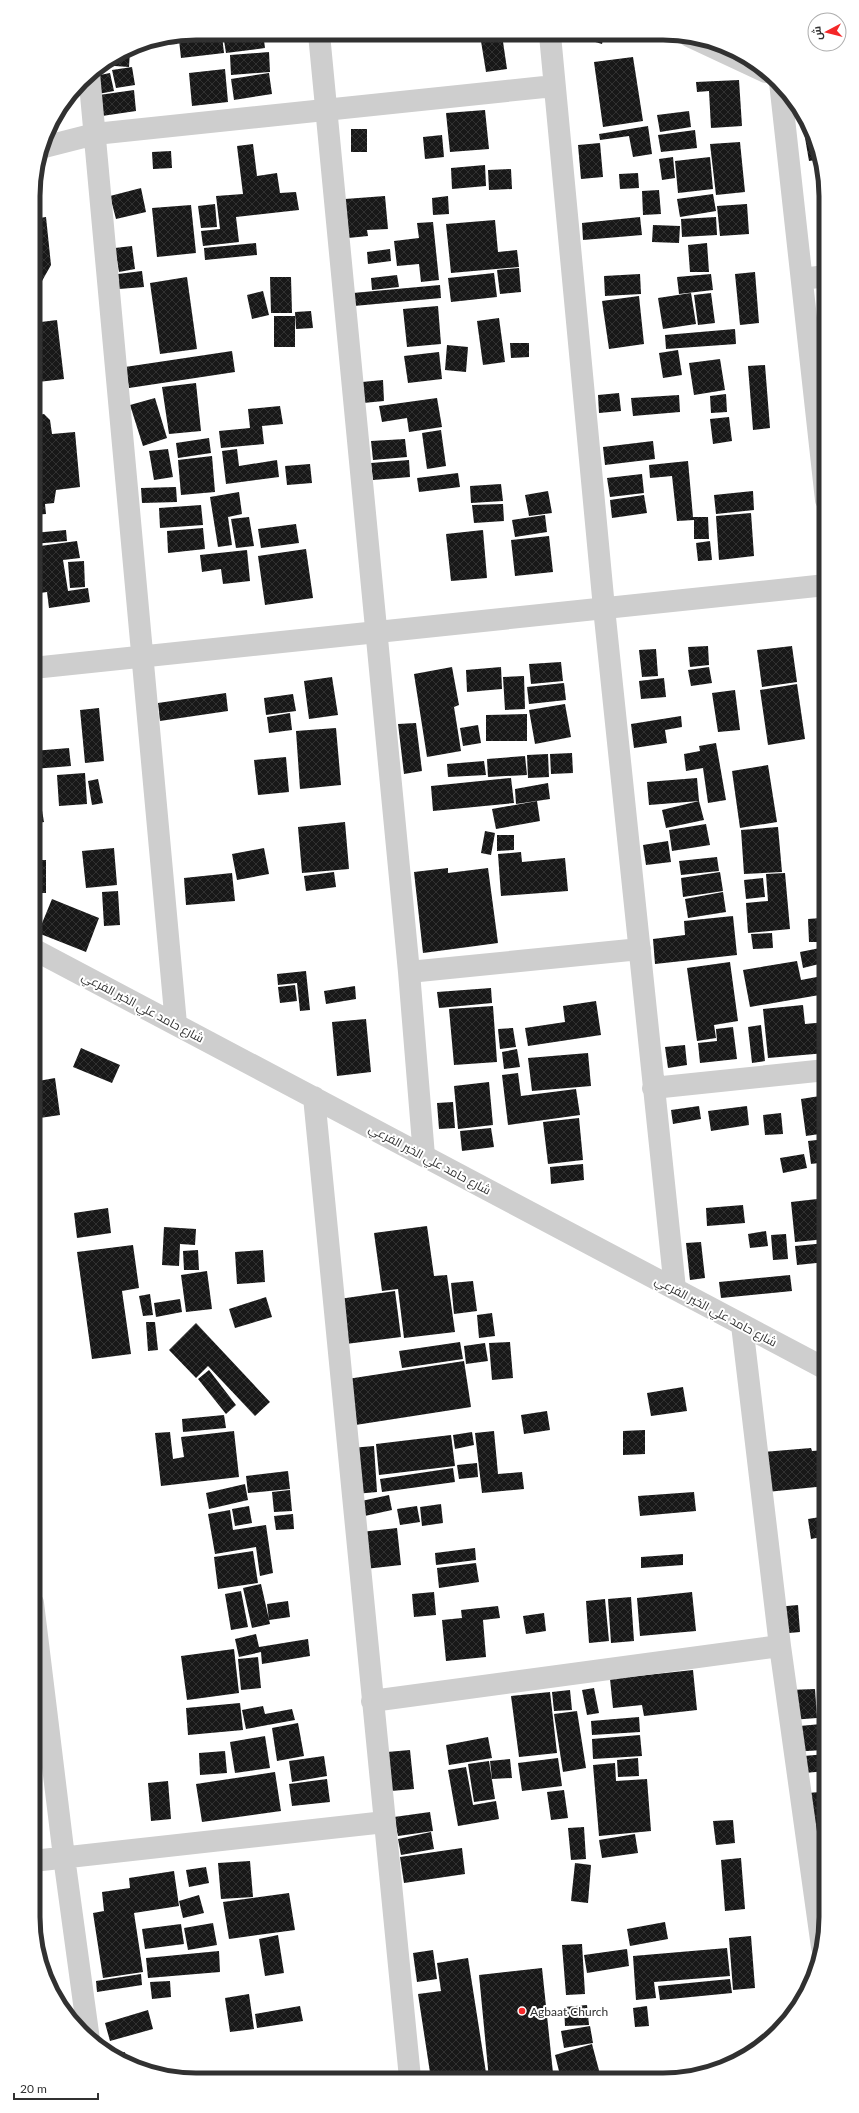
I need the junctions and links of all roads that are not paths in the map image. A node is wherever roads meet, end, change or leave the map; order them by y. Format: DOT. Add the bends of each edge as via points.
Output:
graph roads {
  1 [pos="320,40"];
  2 [pos="550,40"];
  3 [pos="90,82"];
  4 [pos="554,86"];
  5 [pos="781,95"];
  6 [pos="326,109"];
  7 [pos="95,134"];
  8 [pos="48,146"];
  9 [pos="819,277"];
  10 [pos="802,279"];
  11 [pos="819,436"];
  12 [pos="819,586"];
  13 [pos="604,608"];
  14 [pos="376,632"];
  15 [pos="141,657"];
  16 [pos="40,667"];
  17 [pos="640,949"];
  18 [pos="40,953"];
  19 [pos="409,972"];
  20 [pos="176,1024"];
  21 [pos="819,1071"];
  22 [pos="653,1088"];
  23 [pos="314,1097"];
  24 [pos="424,1156"];
  25 [pos="675,1289"];
  26 [pos="742,1325"];
  27 [pos="819,1365"];
  28 [pos="780,1646"];
  29 [pos="40,1660"];
  30 [pos="372,1701"];
  31 [pos="384,1822"];
  32 [pos="64,1856"];
  33 [pos="40,1859"];
  34 [pos="819,1926"];
  35 [pos="87,2028"];
  36 [pos="409,2073"];
  1 -- 6 [label="street"];
  2 -- 4 [label="street"];
  3 -- 7 [label="street"];
  4 -- 6 [label="street"];
  4 -- 13 [label="street"];
  5 -- 10 [label="street"];
  6 -- 7 [label="street"];
  6 -- 14 [label="street"];
  7 -- 8 [label="street"];
  7 -- 15 [label="street"];
  9 -- 10 [label="street"];
  10 -- 11 [label="street"];
  12 -- 13 [label="street"];
  13 -- 14 [label="street"];
  13 -- 17 [label="street"];
  14 -- 15 [label="street"];
  14 -- 19 [label="street"];
  15 -- 16 [label="street"];
  15 -- 20 [label="street"];
  17 -- 19 [label="street"];
  17 -- 22 [label="street"];
  18 -- 20 [label="street, شارع حامد علي الخير الفرعي"];
  19 -- 24 [label="street"];
  20 -- 23 [label="street, شارع حامد علي الخير الفرعي"];
  21 -- 22 [label="street"];
  22 -- 25 [label="street"];
  23 -- 24 [label="street, شارع حامد علي الخير الفرعي"];
  23 -- 30 [label="street"];
  24 -- 25 [label="street, شارع حامد علي الخير الفرعي"];
  25 -- 26 [label="street, شارع حامد علي الخير الفرعي"];
  26 -- 27 [label="street, شارع حامد علي الخير الفرعي"];
  26 -- 28 [label="street"];
  28 -- 30 [label="street"];
  28 -- 34 [label="street"];
  29 -- 32 [label="street"];
  30 -- 31 [label="street"];
  31 -- 32 [label="street"];
  31 -- 36 [label="street"];
  32 -- 33 [label="street"];
  32 -- 35 [label="street"];
}
